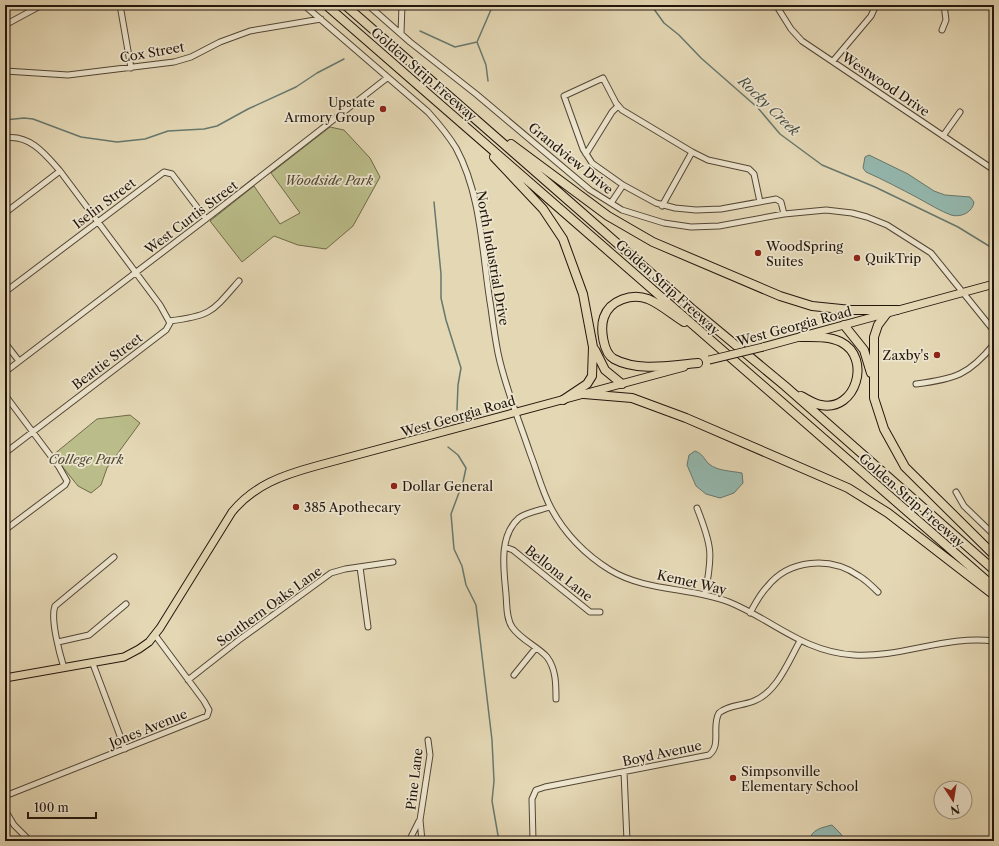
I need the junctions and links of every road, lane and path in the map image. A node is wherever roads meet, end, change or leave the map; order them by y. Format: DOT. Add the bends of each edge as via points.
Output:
graph roads {
  1 [pos="42,5"];
  2 [pos="120,5"];
  3 [pos="304,5"];
  4 [pos="326,5"];
  5 [pos="345,5"];
  6 [pos="369,5"];
  7 [pos="402,5"];
  8 [pos="776,5"];
  9 [pos="876,5"];
  10 [pos="944,5"];
  11 [pos="320,19"];
  12 [pos="5,26"];
  13 [pos="942,30"];
  14 [pos="402,34"];
  15 [pos="833,61"];
  16 [pos="132,68"];
  17 [pos="5,71"];
  18 [pos="387,78"];
  19 [pos="618,106"];
  20 [pos="960,112"];
  21 [pos="472,116"];
  22 [pos="466,127"];
  23 [pos="943,136"];
  24 [pos="5,138"];
  25 [pos="692,152"];
  26 [pos="586,154"];
  27 [pos="994,170"];
  28 [pos="60,171"];
  29 [pos="623,185"];
  30 [pos="760,202"];
  31 [pos="611,204"];
  32 [pos="662,206"];
  33 [pos="5,213"];
  34 [pos="784,214"];
  35 [pos="206,219"];
  36 [pos="97,222"];
  37 [pos="136,273"];
  38 [pos="239,282"];
  39 [pos="994,284"];
  40 [pos="5,292"];
  41 [pos="962,293"];
  42 [pos="897,310"];
  43 [pos="887,312"];
  44 [pos="169,321"];
  45 [pos="844,325"];
  46 [pos="994,331"];
  47 [pos="705,335"];
  48 [pos="801,337"];
  49 [pos="5,343"];
  50 [pos="994,344"];
  51 [pos="593,347"];
  52 [pos="19,361"];
  53 [pos="698,363"];
  54 [pos="5,372"];
  55 [pos="874,380"];
  56 [pos="622,384"];
  57 [pos="916,384"];
  58 [pos="785,386"];
  59 [pos="584,394"];
  60 [pos="5,395"];
  61 [pos="562,400"];
  62 [pos="516,412"];
  63 [pos="32,432"];
  64 [pos="5,452"];
  65 [pos="956,492"];
  66 [pos="550,507"];
  67 [pos="697,508"];
  68 [pos="5,530"];
  69 [pos="994,535"];
  70 [pos="505,547"];
  71 [pos="994,555"];
  72 [pos="114,557"];
  73 [pos="393,562"];
  74 [pos="360,567"];
  75 [pos="994,570"];
  76 [pos="994,587"];
  77 [pos="878,592"];
  78 [pos="706,594"];
  79 [pos="994,595"];
  80 [pos="126,604"];
  81 [pos="600,612"];
  82 [pos="750,613"];
  83 [pos="368,627"];
  84 [pos="154,635"];
  85 [pos="800,641"];
  86 [pos="994,641"];
  87 [pos="58,642"];
  88 [pos="535,649"];
  89 [pos="93,664"];
  90 [pos="64,668"];
  91 [pos="514,675"];
  92 [pos="5,678"];
  93 [pos="188,680"];
  94 [pos="556,698"];
  95 [pos="428,740"];
  96 [pos="125,749"];
  97 [pos="624,772"];
  98 [pos="5,796"];
  99 [pos="5,810"];
  100 [pos="420,820"];
  101 [pos="30,841"];
  102 [pos="409,841"];
  103 [pos="422,841"];
  104 [pos="533,841"];
  105 [pos="627,841"];
  1 -- 12 [label="street"];
  2 -- 16 [label="street"];
  3 -- 11 [label="street, North Industrial Drive"];
  4 -- 22 [label="highway, Golden Strip Freeway"];
  5 -- 21 [label="highway, Golden Strip Freeway"];
  6 -- 14 [label="street, Grandview Drive"];
  7 -- 14 [label="street"];
  8 -- 15 [label="street, Westwood Drive" via="796,36"];
  9 -- 15 [label="street" via="871,16"];
  10 -- 13 [label="street" via="946,20"];
  11 -- 16 [label="street, Cox Street" via="250,31 184,60"];
  11 -- 18 [label="street, North Industrial Drive"];
  14 -- 31 [label="street, Grandview Drive" via="590,190"];
  15 -- 23 [label="street, Westwood Drive"];
  16 -- 17 [label="street, Cox Street" via="68,74"];
  18 -- 35 [label="street, West Curtis Street"];
  18 -- 62 [label="street, North Industrial Drive" via="443,128 456,148 467,173 477,211 498,354"];
  19 -- 25 [label="street"];
  19 -- 26 [label="street"];
  19 -- 26 [label="street" via="603,78 565,95 564,100"];
  20 -- 23 [label="street"];
  21 -- 42 [label="highway" via="608,216 653,242 780,296 812,306 851,310"];
  21 -- 58 [label="highway, Golden Strip Freeway" via="691,308"];
  22 -- 47 [label="highway, Golden Strip Freeway"];
  22 -- 51 [label="highway" via="543,209 563,239 583,294"];
  23 -- 27 [label="street, Westwood Drive"];
  24 -- 28 [label="street" via="18,138 34,144"];
  25 -- 30 [label="street" via="708,160 749,169 754,174"];
  25 -- 32 [label="street"];
  26 -- 29 [label="street" via="592,163"];
  28 -- 33 [label="street"];
  28 -- 36 [label="street"];
  29 -- 31 [label="street"];
  29 -- 32 [label="street"];
  30 -- 32 [label="street" via="696,210"];
  30 -- 34 [label="street" via="776,199 781,202"];
  31 -- 34 [label="street, Grandview Drive" via="641,217 691,226 719,226"];
  34 -- 41 [label="street, Grandview Drive" via="838,211 887,225 931,253"];
  35 -- 36 [label="street, Iselin Street" via="172,174 167,172 153,179"];
  35 -- 37 [label="street, West Curtis Street"];
  36 -- 37 [label="street"];
  36 -- 40 [label="street, Iselin Street"];
  37 -- 44 [label="street"];
  37 -- 52 [label="street, West Curtis Street"];
  38 -- 44 [label="street" via="216,308 206,314"];
  39 -- 41 [label="main road, West Georgia Road"];
  41 -- 42 [label="main road, West Georgia Road"];
  41 -- 46 [label="street, Grandview Drive"];
  42 -- 43 [label="main road, West Georgia Road"];
  43 -- 45 [label="main road, West Georgia Road"];
  43 -- 55 [label="highway" via="874,337"];
  44 -- 63 [label="street, Beattie Street" via="166,330"];
  45 -- 48 [label="main road, West Georgia Road"];
  45 -- 55 [label="highway" via="864,350"];
  47 -- 53 [label="highway" via="647,299 627,298 614,303 604,317 603,343 613,358 634,366"];
  47 -- 76 [label="highway, Golden Strip Freeway"];
  48 -- 53 [label="main road, West Georgia Road, bridge"];
  48 -- 58 [label="highway" via="832,339 848,347 857,365 855,386 839,403 826,406 814,403"];
  49 -- 52 [label="street"];
  50 -- 57 [label="street" via="980,361 964,373 948,380"];
  51 -- 56 [label="highway" via="605,370"];
  51 -- 61 [label="highway" via="592,376 587,384"];
  52 -- 54 [label="street, West Curtis Street"];
  53 -- 56 [label="main road, West Georgia Road"];
  55 -- 71 [label="highway" via="874,398 884,429 905,467"];
  56 -- 59 [label="main road, West Georgia Road"];
  58 -- 75 [label="highway, Golden Strip Freeway"];
  59 -- 61 [label="main road, West Georgia Road"];
  59 -- 79 [label="highway" via="632,398 686,418 848,488 888,513"];
  60 -- 63 [label="street"];
  61 -- 62 [label="main road, West Georgia Road"];
  62 -- 66 [label="street, Kemet Way"];
  62 -- 84 [label="main road, West Georgia Road" via="310,468 261,486 245,497 232,512"];
  63 -- 64 [label="street, Beattie Street"];
  63 -- 68 [label="street" via="67,481"];
  65 -- 69 [label="street" via="964,506"];
  66 -- 70 [label="street" via="519,518 512,526"];
  66 -- 78 [label="street, Kemet Way" via="562,526 583,550 611,571 653,585"];
  67 -- 78 [label="street" via="710,548 711,562"];
  70 -- 81 [label="street, Bellona Lane" via="513,550 590,612"];
  70 -- 88 [label="street" via="508,616 512,627"];
  72 -- 87 [label="street" via="56,604 53,613"];
  73 -- 74 [label="street, Southern Oaks Lane"];
  74 -- 83 [label="street"];
  74 -- 93 [label="street, Southern Oaks Lane" via="339,570 324,577"];
  77 -- 82 [label="street" via="859,575 841,566 808,563 791,568 773,580"];
  78 -- 82 [label="street, Kemet Way" via="730,602"];
  80 -- 87 [label="street" via="89,635"];
  82 -- 85 [label="street, Kemet Way"];
  84 -- 89 [label="main road, West Georgia Road" via="149,642 130,654"];
  84 -- 93 [label="street, Jones Avenue"];
  85 -- 86 [label="street, Kemet Way" via="821,650 856,655 897,653 969,640"];
  85 -- 97 [label="street, Boyd Avenue" via="769,693 719,713 716,724 716,747 711,754"];
  87 -- 90 [label="street"];
  88 -- 91 [label="street"];
  88 -- 94 [label="street" via="546,656 552,667"];
  89 -- 90 [label="main road, West Georgia Road"];
  89 -- 96 [label="street"];
  90 -- 92 [label="main road, West Georgia Road"];
  93 -- 96 [label="street, Jones Avenue" via="208,708 207,716"];
  95 -- 100 [label="street, Pine Lane" via="430,755"];
  96 -- 98 [label="street, Jones Avenue"];
  97 -- 104 [label="street, Boyd Avenue" via="536,790 532,799"];
  97 -- 105 [label="street"];
  99 -- 101 [label="street" via="14,825"];
  100 -- 102 [label="street, Pine Lane"];
  100 -- 103 [label="street, Pine Lane"];
}
